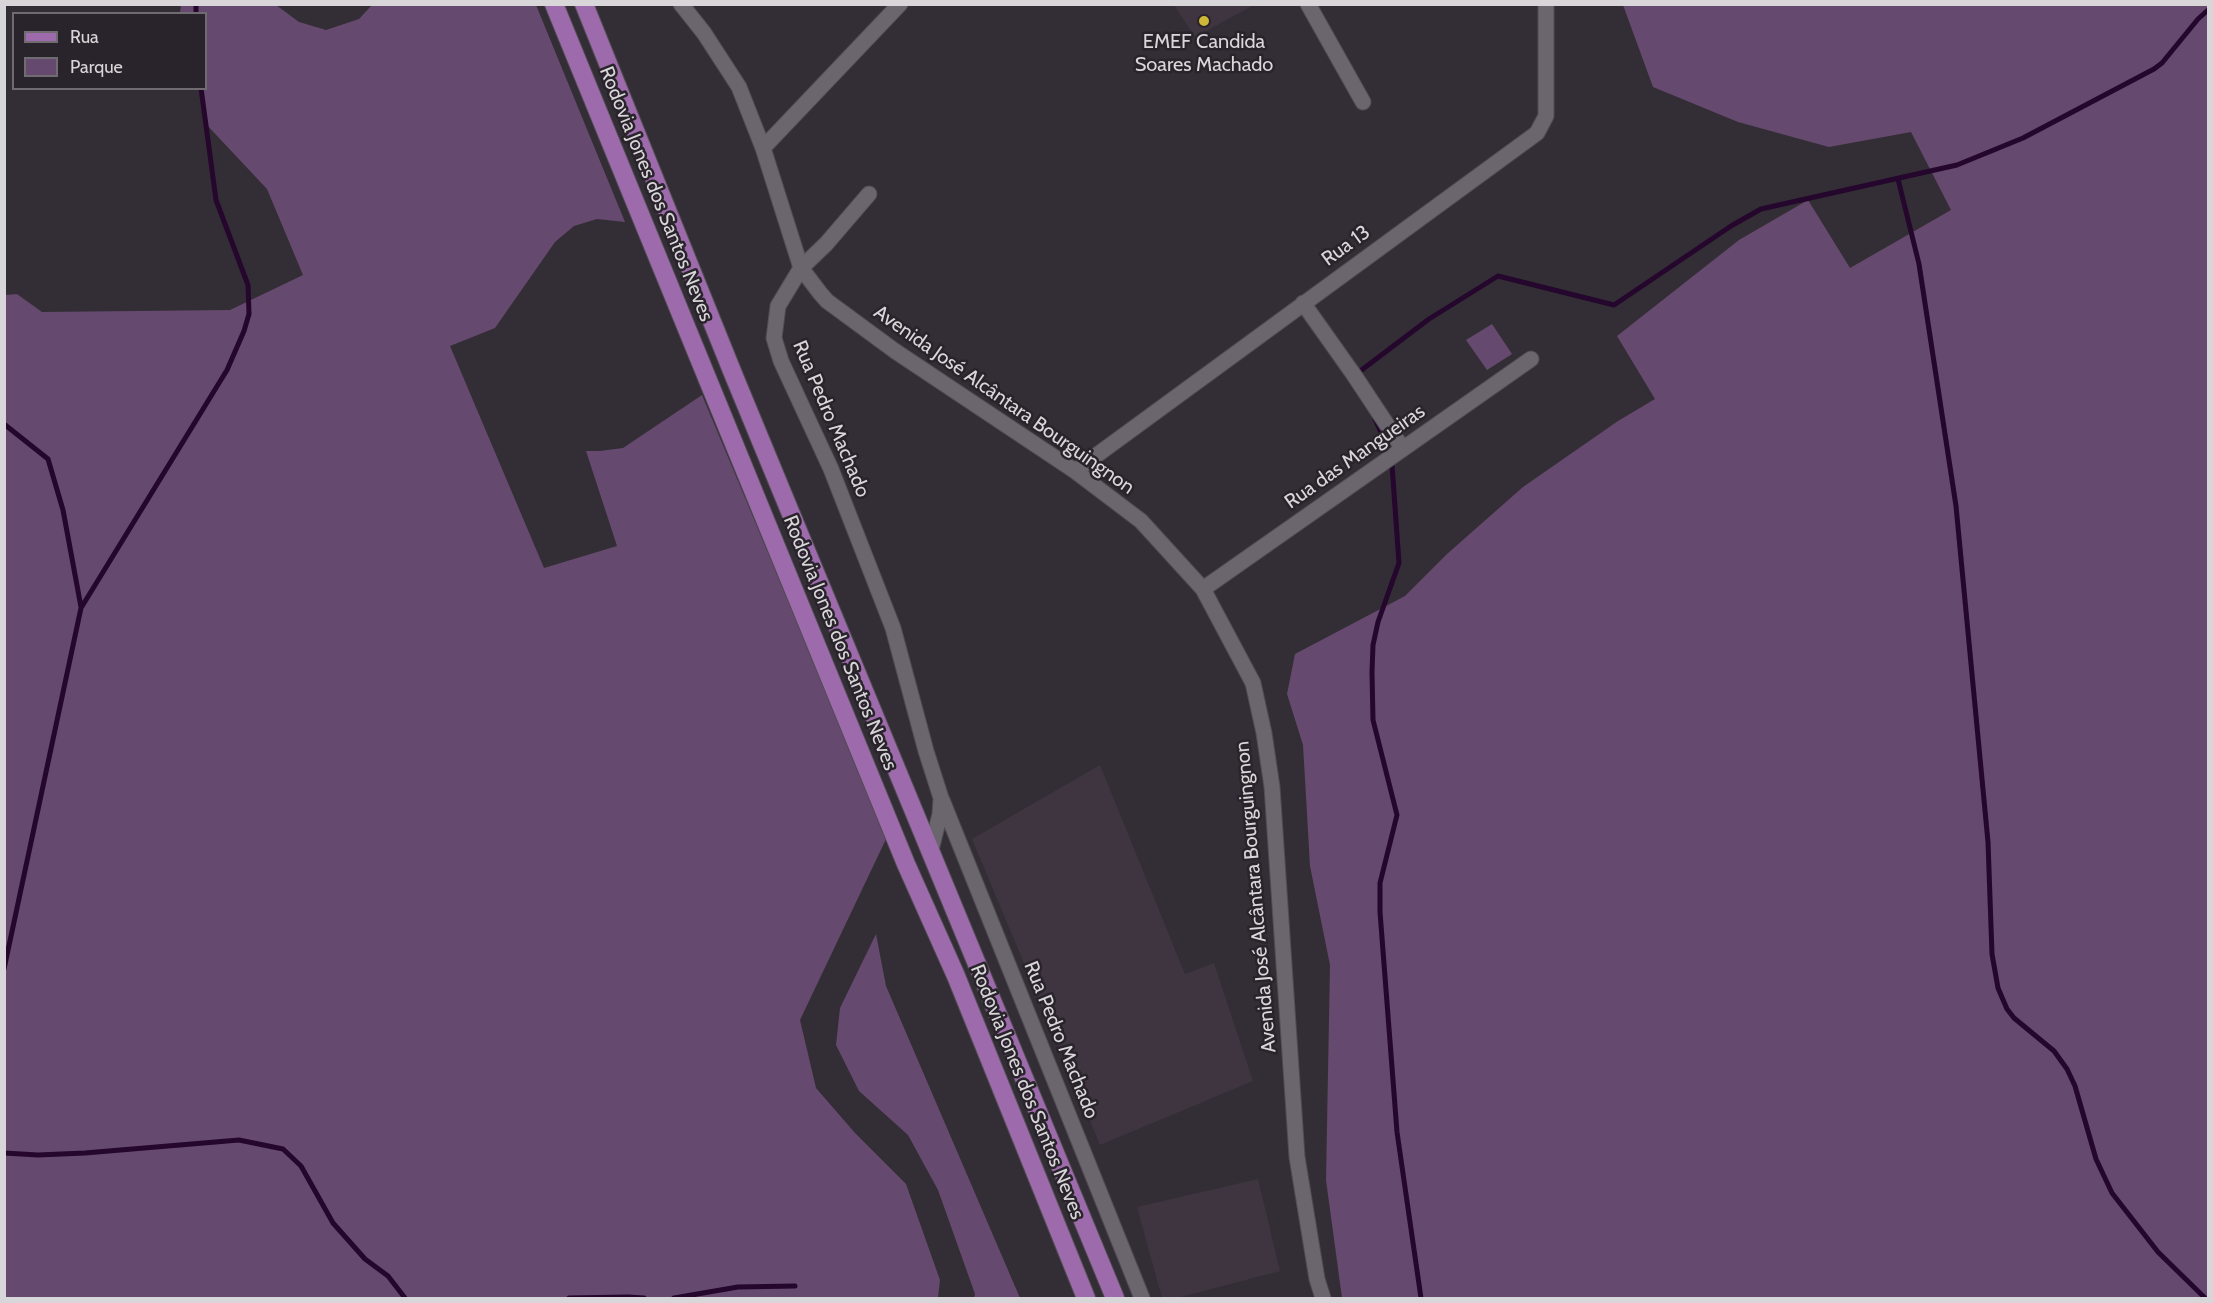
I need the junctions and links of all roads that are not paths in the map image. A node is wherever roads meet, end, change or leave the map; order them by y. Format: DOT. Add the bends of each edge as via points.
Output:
graph roads {
  1 [pos="554,4"];
  2 [pos="681,4"];
  3 [pos="900,4"];
  4 [pos="1308,4"];
  5 [pos="1546,4"];
  6 [pos="586,5"];
  7 [pos="1363,102"];
  8 [pos="763,148"];
  9 [pos="869,194"];
  10 [pos="801,268"];
  11 [pos="1303,303"];
  12 [pos="1531,359"];
  13 [pos="1403,449"];
  14 [pos="1075,471"];
  15 [pos="1203,589"];
  16 [pos="941,798"];
  17 [pos="931,850"];
  18 [pos="1086,1299"];
  19 [pos="1116,1299"];
  20 [pos="1142,1299"];
  21 [pos="1323,1299"];
  1 -- 18 [label="main road, Rodovia Jones dos Santos Neves"];
  2 -- 8 [label="street" via="739,87"];
  3 -- 8 [label="street"];
  4 -- 7 [label="street"];
  5 -- 11 [label="street, Rua 13" via="1546,116 1536,133"];
  6 -- 17 [label="main road, Rodovia Jones dos Santos Neves" via="677,238"];
  8 -- 10 [label="street"];
  9 -- 10 [label="street, Rua Pedro Machado"];
  10 -- 14 [label="street, Avenida José Alcântara Bourguingnon" via="827,301"];
  10 -- 16 [label="street, Rua Pedro Machado" via="778,306 774,338 894,628"];
  11 -- 13 [label="street"];
  11 -- 14 [label="street, Rua 13"];
  12 -- 13 [label="street, Rua das Mangueiras"];
  13 -- 15 [label="street, Rua das Mangueiras"];
  14 -- 15 [label="street, Avenida José Alcântara Bourguingnon" via="1141,521"];
  15 -- 21 [label="street, Avenida José Alcântara Bourguingnon" via="1253,683 1264,733 1278,856 1297,1156"];
  16 -- 17 [label="street, Rua Pedro Machado"];
  16 -- 20 [label="street, Rua Pedro Machado"];
  17 -- 19 [label="main road, Rodovia Jones dos Santos Neves"];
}
